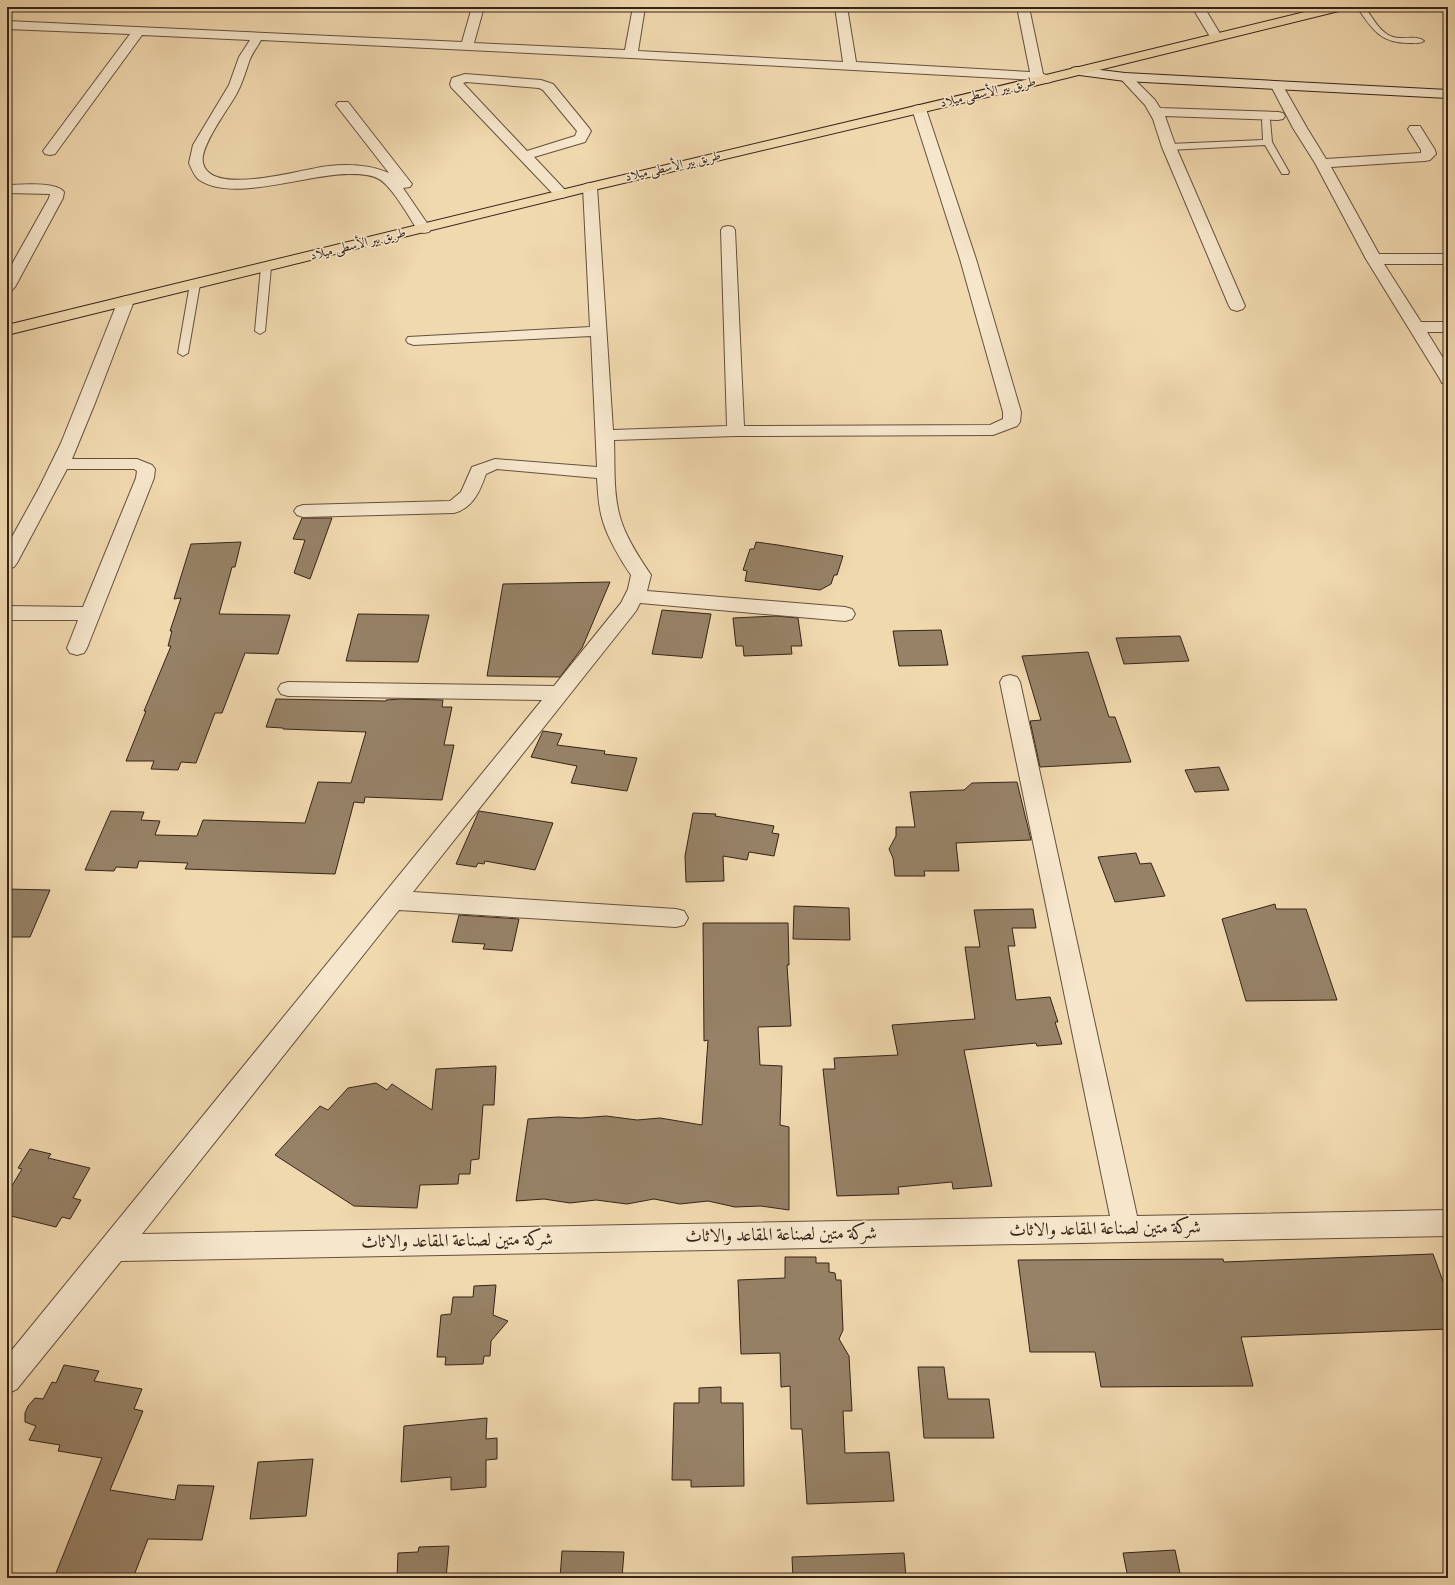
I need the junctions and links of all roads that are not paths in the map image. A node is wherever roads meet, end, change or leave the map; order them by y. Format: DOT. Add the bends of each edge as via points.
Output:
graph roads {
  1 [pos="478,7"];
  2 [pos="639,7"];
  3 [pos="841,7"];
  4 [pos="903,7"];
  5 [pos="912,7"];
  6 [pos="1023,7"];
  7 [pos="1198,7"];
  8 [pos="1339,7"];
  9 [pos="1361,7"];
  10 [pos="7,25"];
  11 [pos="139,31"];
  12 [pos="258,36"];
  13 [pos="1216,37"];
  14 [pos="1420,41"];
  15 [pos="467,46"];
  16 [pos="630,54"];
  17 [pos="850,65"];
  18 [pos="1076,71"];
  19 [pos="1125,77"];
  20 [pos="1041,78"];
  21 [pos="1277,86"];
  22 [pos="1448,94"];
  23 [pos="343,105"];
  24 [pos="919,109"];
  25 [pos="1156,112"];
  26 [pos="1272,118"];
  27 [pos="1415,129"];
  28 [pos="1268,142"];
  29 [pos="1169,147"];
  30 [pos="50,151"];
  31 [pos="524,156"];
  32 [pos="1322,163"];
  33 [pos="1285,172"];
  34 [pos="590,187"];
  35 [pos="7,188"];
  36 [pos="561,194"];
  37 [pos="411,209"];
  38 [pos="424,229"];
  39 [pos="728,230"];
  40 [pos="1448,259"];
  41 [pos="1374,260"];
  42 [pos="266,267"];
  43 [pos="195,284"];
  44 [pos="7,287"];
  45 [pos="126,301"];
  46 [pos="1237,306"];
  47 [pos="1417,326"];
  48 [pos="1448,327"];
  49 [pos="7,330"];
  50 [pos="260,331"];
  51 [pos="598,331"];
  52 [pos="414,340"];
  53 [pos="183,353"];
  54 [pos="1448,379"];
  55 [pos="736,431"];
  56 [pos="605,434"];
  57 [pos="61,464"];
  58 [pos="606,473"];
  59 [pos="303,511"];
  60 [pos="7,563"];
  61 [pos="634,596"];
  62 [pos="7,613"];
  63 [pos="90,614"];
  64 [pos="845,614"];
  65 [pos="77,648"];
  66 [pos="1010,682"];
  67 [pos="288,689"];
  68 [pos="559,693"];
  69 [pos="393,900"];
  70 [pos="676,918"];
  71 [pos="1448,1223"];
  72 [pos="1126,1230"];
  73 [pos="114,1248"];
  74 [pos="7,1379"];
  1 -- 15 [label="street"];
  2 -- 16 [label="street"];
  3 -- 17 [label="street"];
  4 -- 5 [label="street"];
  6 -- 20 [label="street"];
  7 -- 13 [label="street"];
  8 -- 13 [label="main road, طريق بير الأسطى ميلاد"];
  9 -- 14 [label="lane" via="1387,38"];
  10 -- 11 [label="street"];
  11 -- 12 [label="street"];
  11 -- 30 [label="street"];
  12 -- 15 [label="street"];
  12 -- 37 [label="street" via="245,58 234,86 199,147 196,163 206,178 228,184 248,185 321,171 372,172 386,176"];
  13 -- 18 [label="main road, طريق بير الأسطى ميلاد"];
  15 -- 16 [label="street"];
  16 -- 17 [label="street"];
  17 -- 20 [label="street"];
  18 -- 19 [label="street"];
  18 -- 20 [label="main road, طريق بير الأسطى ميلاد"];
  19 -- 21 [label="street"];
  19 -- 25 [label="street"];
  20 -- 24 [label="main road, طريق بير الأسطى ميلاد"];
  21 -- 22 [label="street"];
  21 -- 32 [label="street"];
  23 -- 37 [label="street" via="412,193 415,202"];
  24 -- 34 [label="main road, طريق بير الأسطى ميلاد"];
  24 -- 55 [label="street" via="968,259 1012,412 1012,422 993,430"];
  25 -- 26 [label="street"];
  25 -- 29 [label="street"];
  26 -- 28 [label="lane"];
  27 -- 32 [label="street" via="1428,150 1429,154 1425,157"];
  28 -- 29 [label="lane"];
  28 -- 33 [label="lane"];
  29 -- 46 [label="street"];
  31 -- 31 [label="street" via="580,139 584,131 548,87 541,84 464,78 457,81 456,84"];
  31 -- 36 [label="street"];
  32 -- 41 [label="street"];
  34 -- 36 [label="main road, طريق بير الأسطى ميلاد"];
  34 -- 51 [label="street"];
  35 -- 44 [label="street" via="57,192"];
  36 -- 38 [label="main road, طريق بير الأسطى ميلاد"];
  37 -- 38 [label="street"];
  38 -- 42 [label="main road, طريق بير الأسطى ميلاد"];
  39 -- 55 [label="street"];
  40 -- 41 [label="street"];
  41 -- 47 [label="street"];
  42 -- 43 [label="main road, طريق بير الأسطى ميلاد"];
  42 -- 50 [label="lane"];
  43 -- 45 [label="main road, طريق بير الأسطى ميلاد"];
  43 -- 53 [label="lane"];
  45 -- 49 [label="main road, طريق بير الأسطى ميلاد"];
  45 -- 57 [label="street" via="98,377"];
  47 -- 48 [label="street"];
  47 -- 54 [label="street"];
  51 -- 52 [label="street"];
  51 -- 56 [label="street"];
  55 -- 56 [label="street"];
  56 -- 58 [label="street"];
  57 -- 60 [label="street"];
  57 -- 63 [label="street" via="136,464 146,469 145,478"];
  58 -- 59 [label="street" via="495,464 478,471 471,493 454,507"];
  58 -- 61 [label="street" via="611,519 631,561 641,575"];
  61 -- 64 [label="street"];
  61 -- 68 [label="street" via="629,606"];
  62 -- 63 [label="street"];
  63 -- 65 [label="street"];
  66 -- 72 [label="street"];
  67 -- 68 [label="street"];
  68 -- 69 [label="street"];
  69 -- 70 [label="street"];
  69 -- 73 [label="street"];
  71 -- 72 [label="street, شركة متين لصناعة المقاعد والاثاث"];
  72 -- 73 [label="street, شركة متين لصناعة المقاعد والاثاث"];
  73 -- 74 [label="street"];
}
